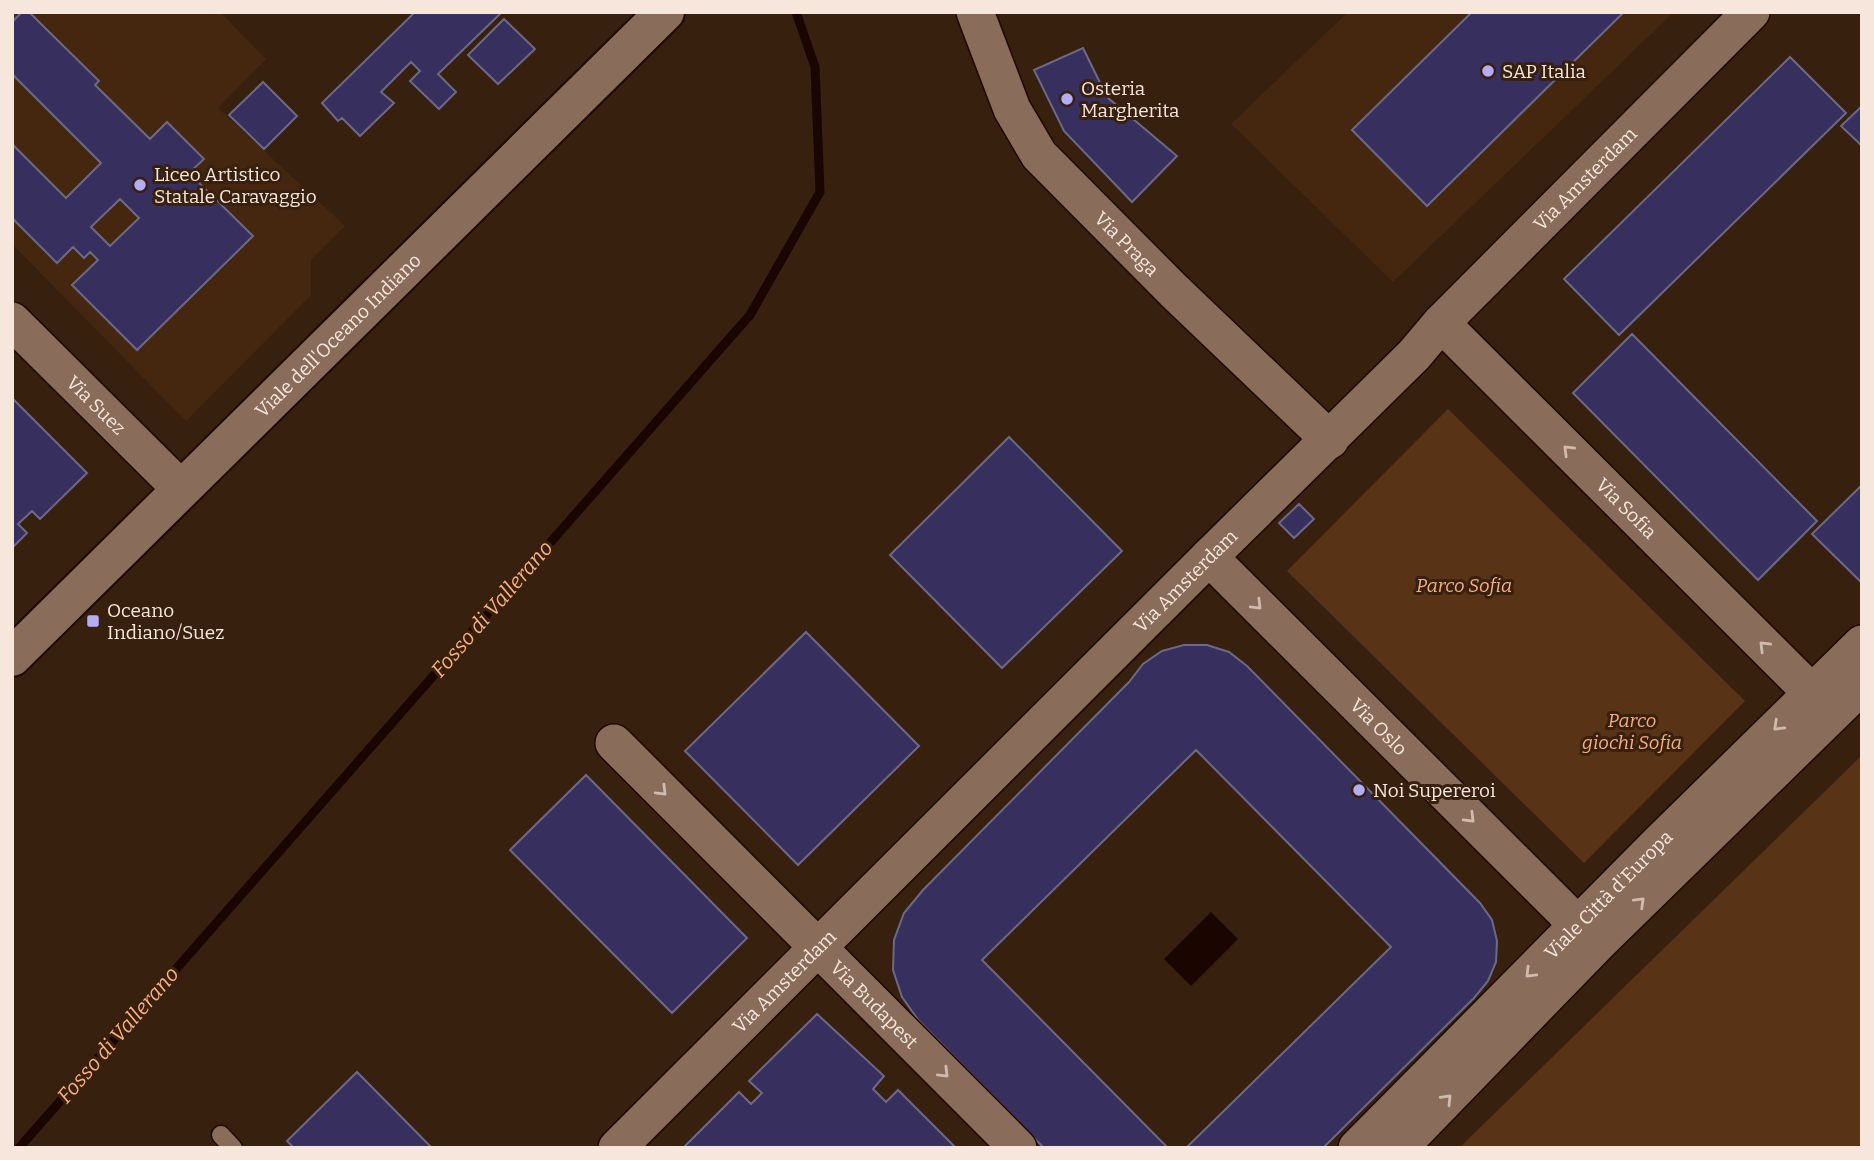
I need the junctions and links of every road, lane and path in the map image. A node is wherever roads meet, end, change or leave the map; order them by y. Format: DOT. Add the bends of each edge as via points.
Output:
graph roads {
  1 [pos="665,12"];
  2 [pos="975,12"];
  3 [pos="1752,12"];
  4 [pos="12,321"];
  5 [pos="1441,323"];
  6 [pos="1330,440"];
  7 [pos="181,489"];
  8 [pos="1209,557"];
  9 [pos="1862,644"];
  10 [pos="12,657"];
  11 [pos="1862,685"];
  12 [pos="1823,704"];
  13 [pos="614,743"];
  14 [pos="1588,934"];
  15 [pos="817,947"];
  16 [pos="1385,1141"];
  17 [pos="617,1148"];
  18 [pos="1018,1148"];
  1 -- 7 [label="street, Viale dell'Oceano Indiano"];
  2 -- 6 [label="street, Via Praga" via="1012,109 1039,155"];
  3 -- 5 [label="street, Via Amsterdam"];
  4 -- 7 [label="street, Via Suez"];
  5 -- 6 [label="street, Via Amsterdam"];
  12 -- 5 [label="street, Via Sofia, one-way"];
  6 -- 8 [label="street, Via Amsterdam"];
  7 -- 10 [label="street, Viale dell'Oceano Indiano"];
  8 -- 14 [label="street, Via Oslo, one-way"];
  8 -- 15 [label="street, Via Amsterdam"];
  9 -- 12 [label="street, Viale Città d'Europa"];
  11 -- 12 [label="street, Viale Città d'Europa"];
  12 -- 14 [label="street, Viale Città d'Europa"];
  13 -- 15 [label="street, Via Budapest, one-way"];
  14 -- 16 [label="street, Viale Città d'Europa"];
  15 -- 17 [label="street, Via Amsterdam"];
  15 -- 18 [label="street, Via Budapest, one-way"];
}
